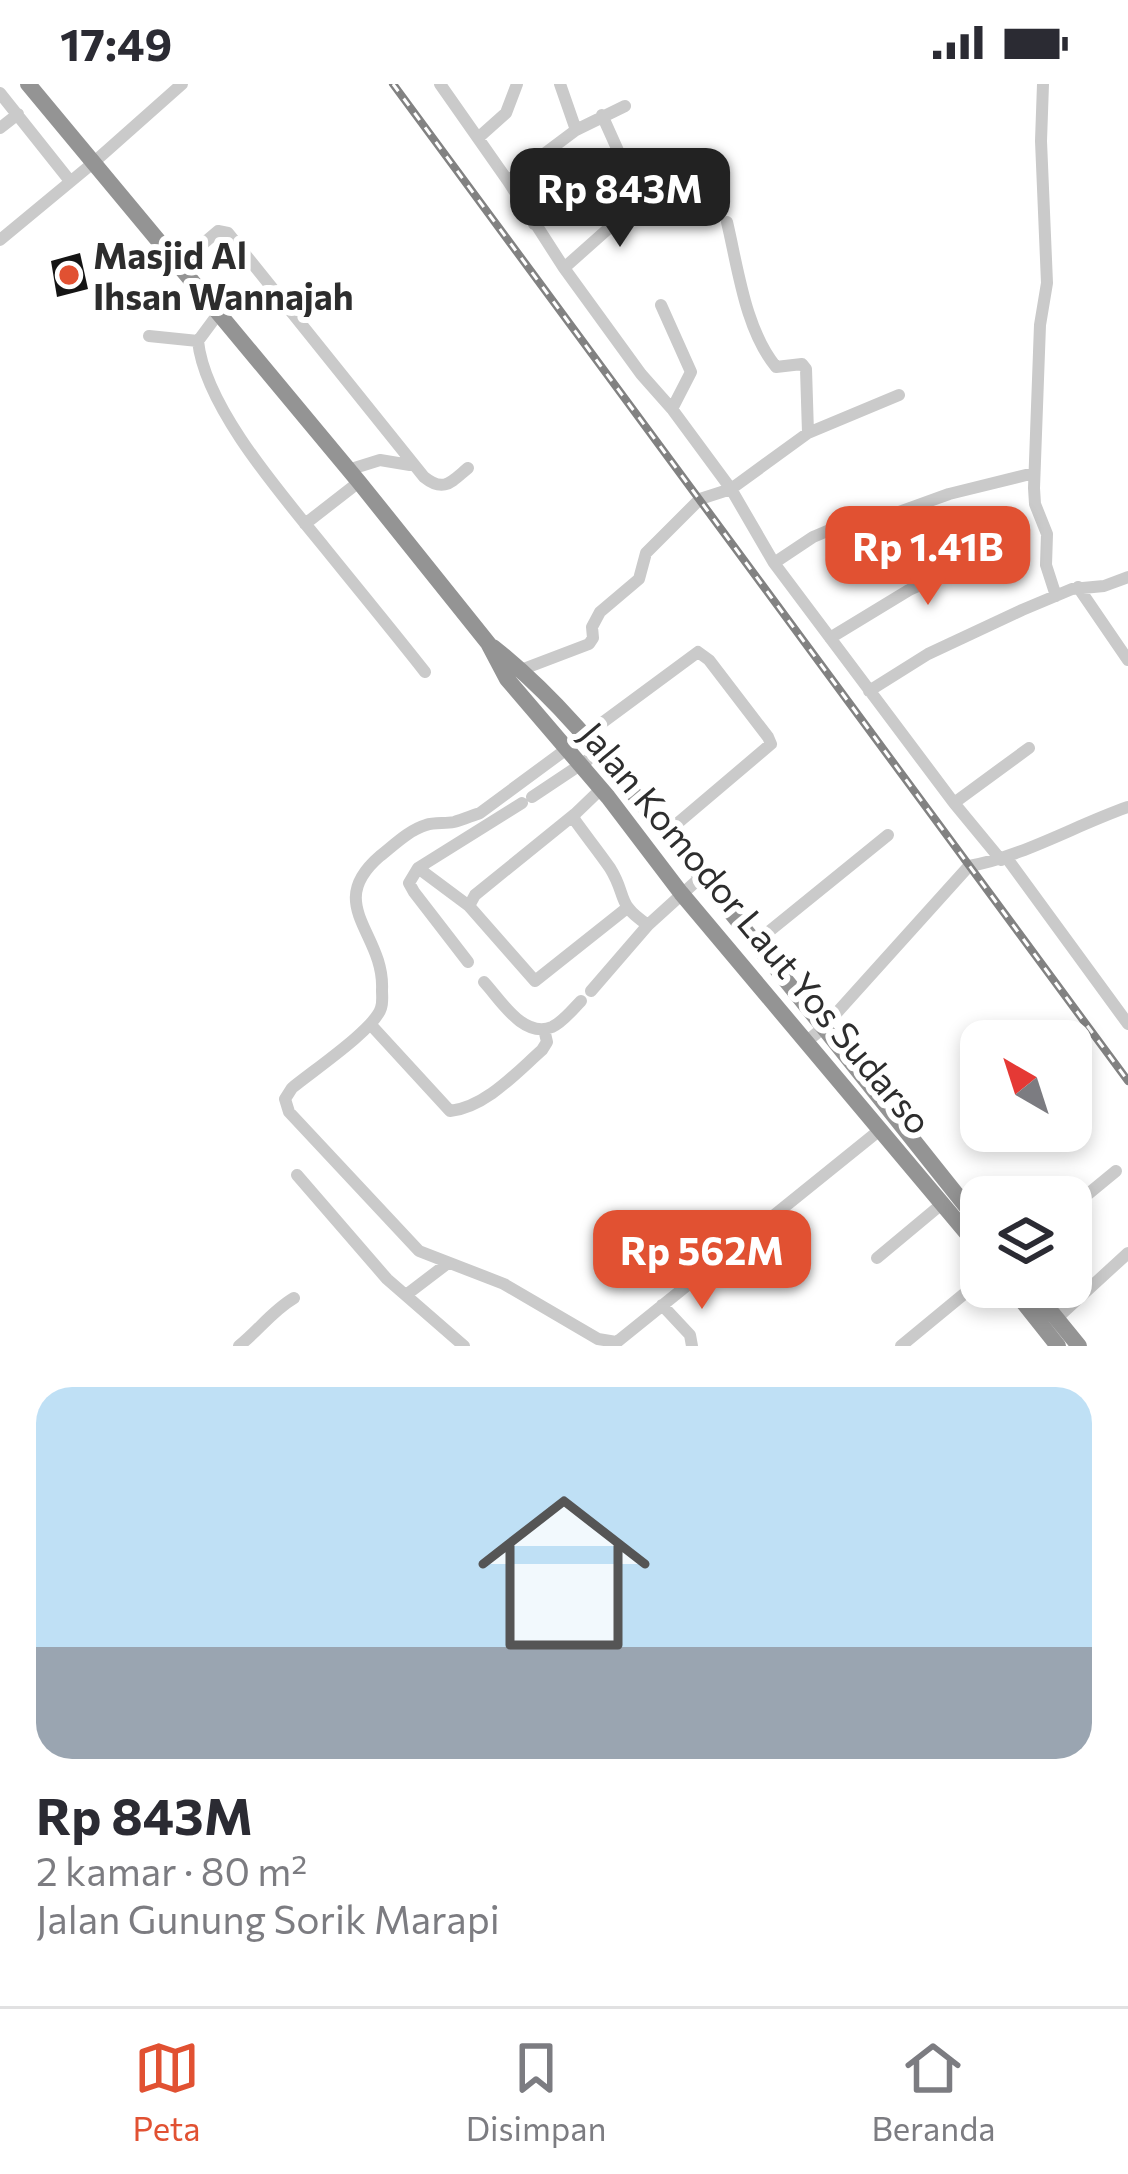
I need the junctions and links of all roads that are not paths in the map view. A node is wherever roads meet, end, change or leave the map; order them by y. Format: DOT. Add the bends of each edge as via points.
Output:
graph roads {
  1 [pos="28,84"];
  2 [pos="182,84"];
  3 [pos="440,84"];
  4 [pos="518,84"];
  5 [pos="560,84"];
  6 [pos="1042,84"];
  7 [pos="0,93"];
  8 [pos="625,106"];
  9 [pos="18,114"];
  10 [pos="602,115"];
  11 [pos="0,128"];
  12 [pos="576,130"];
  13 [pos="478,138"];
  14 [pos="93,163"];
  15 [pos="70,181"];
  16 [pos="508,181"];
  17 [pos="645,196"];
  18 [pos="727,222"];
  19 [pos="534,224"];
  20 [pos="0,240"];
  21 [pos="178,266"];
  22 [pos="564,268"];
  23 [pos="661,305"];
  24 [pos="218,314"];
  25 [pos="149,336"];
  26 [pos="199,341"];
  27 [pos="899,395"];
  28 [pos="672,410"];
  29 [pos="382,427"];
  30 [pos="808,433"];
  31 [pos="380,460"];
  32 [pos="414,466"];
  33 [pos="468,468"];
  34 [pos="1034,473"];
  35 [pos="353,476"];
  36 [pos="731,489"];
  37 [pos="305,524"];
  38 [pos="1009,545"];
  39 [pos="774,563"];
  40 [pos="1128,577"];
  41 [pos="1078,587"];
  42 [pos="1057,596"];
  43 [pos="830,638"];
  44 [pos="1128,660"];
  45 [pos="425,672"];
  46 [pos="514,674"];
  47 [pos="868,691"];
  48 [pos="583,735"];
  49 [pos="567,748"];
  50 [pos="1029,748"];
  51 [pos="598,753"];
  52 [pos="581,766"];
  53 [pos="601,789"];
  54 [pos="954,803"];
  55 [pos="1128,807"];
  56 [pos="575,814"];
  57 [pos="666,833"];
  58 [pos="888,835"];
  59 [pos="1004,858"];
  60 [pos="418,868"];
  61 [pos="702,877"];
  62 [pos="681,893"];
  63 [pos="469,906"];
  64 [pos="627,908"];
  65 [pos="648,925"];
  66 [pos="756,942"];
  67 [pos="468,962"];
  68 [pos="484,982"];
  69 [pos="1128,1024"];
  70 [pos="371,1025"];
  71 [pos="824,1028"];
  72 [pos="544,1029"];
  73 [pos="806,1042"];
  74 [pos="881,1129"];
  75 [pos="1116,1171"];
  76 [pos="297,1175"];
  77 [pos="1092,1191"];
  78 [pos="960,1199"];
  79 [pos="943,1203"];
  80 [pos="960,1224"];
  81 [pos="1128,1253"];
  82 [pos="877,1258"];
  83 [pos="448,1263"];
  84 [pos="406,1295"];
  85 [pos="294,1298"];
  86 [pos="960,1298"];
  87 [pos="662,1305"];
  88 [pos="1028,1308"];
  89 [pos="1049,1308"];
  90 [pos="1057,1318"];
  91 [pos="614,1344"];
  92 [pos="239,1346"];
  93 [pos="464,1346"];
  94 [pos="692,1346"];
  95 [pos="902,1346"];
  96 [pos="1058,1346"];
  97 [pos="1079,1346"];
  1 -- 14 [label="highway, Jalan Komodor Laut Yos Sudarso"];
  2 -- 14 [label="street"];
  3 -- 13 [label="street"];
  4 -- 13 [label="street" via="506,113"];
  5 -- 12 [label="street"];
  6 -- 34 [label="street" via="1047,283"];
  7 -- 9 [label="street"];
  8 -- 10 [label="street"];
  9 -- 11 [label="street"];
  9 -- 15 [label="street"];
  10 -- 12 [label="street"];
  10 -- 19 [label="street" via="624,164"];
  12 -- 16 [label="street"];
  13 -- 16 [label="street"];
  14 -- 15 [label="street"];
  14 -- 21 [label="highway, Jalan Komodor Laut Yos Sudarso"];
  15 -- 20 [label="street"];
  16 -- 19 [label="street"];
  17 -- 22 [label="street"];
  18 -- 30 [label="street" via="770,359 776,367 806,369"];
  19 -- 22 [label="street"];
  21 -- 24 [label="highway, Jalan Komodor Laut Yos Sudarso"];
  21 -- 29 [label="street" via="218,231 228,233"];
  22 -- 28 [label="street"];
  23 -- 28 [label="street" via="691,372"];
  24 -- 26 [label="street"];
  24 -- 35 [label="highway, Jalan Komodor Laut Yos Sudarso"];
  25 -- 26 [label="street"];
  26 -- 37 [label="street" via="223,408"];
  27 -- 30 [label="street"];
  28 -- 36 [label="street"];
  29 -- 31 [label="street"];
  29 -- 32 [label="street"];
  30 -- 36 [label="street"];
  31 -- 32 [label="street"];
  31 -- 35 [label="street"];
  32 -- 33 [label="street" via="443,486"];
  34 -- 39 [label="street" via="832,529"];
  34 -- 42 [label="street"];
  35 -- 37 [label="street"];
  35 -- 46 [label="highway, Jalan Komodor Laut Yos Sudarso"];
  36 -- 39 [label="street"];
  36 -- 46 [label="street" via="700,499 651,547 639,578 595,620 589,644"];
  37 -- 45 [label="street"];
  38 -- 43 [label="street" via="909,590"];
  39 -- 43 [label="street"];
  40 -- 41 [label="street"];
  41 -- 42 [label="street"];
  41 -- 44 [label="street"];
  42 -- 47 [label="street" via="928,654"];
  43 -- 47 [label="street"];
  46 -- 48 [label="highway, Jalan Komodor Laut Yos Sudarso"];
  46 -- 49 [label="highway, Jalan Komodor Laut Yos Sudarso"];
  47 -- 54 [label="street"];
  48 -- 49 [label="street"];
  48 -- 51 [label="highway, Jalan Komodor Laut Yos Sudarso"];
  48 -- 57 [label="street" via="693,653 710,660 771,744"];
  49 -- 52 [label="highway, Jalan Komodor Laut Yos Sudarso"];
  49 -- 70 [label="street" via="480,813 409,833 359,879 353,898 382,978"];
  50 -- 54 [label="street"];
  51 -- 52 [label="street"];
  51 -- 57 [label="highway, Jalan Komodor Laut Yos Sudarso"];
  52 -- 53 [label="highway, Jalan Komodor Laut Yos Sudarso"];
  52 -- 60 [label="street"];
  53 -- 56 [label="street"];
  53 -- 62 [label="highway, Jalan Komodor Laut Yos Sudarso"];
  54 -- 59 [label="street"];
  55 -- 59 [label="street"];
  56 -- 63 [label="street"];
  56 -- 64 [label="street"];
  57 -- 61 [label="highway, Jalan Komodor Laut Yos Sudarso"];
  58 -- 66 [label="street"];
  59 -- 69 [label="street"];
  59 -- 71 [label="street" via="969,866"];
  60 -- 63 [label="street"];
  60 -- 67 [label="street" via="411,887"];
  61 -- 62 [label="street"];
  61 -- 66 [label="highway, Jalan Komodor Laut Yos Sudarso"];
  62 -- 65 [label="street"];
  62 -- 73 [label="highway, Jalan Komodor Laut Yos Sudarso"];
  63 -- 64 [label="street" via="536,981"];
  64 -- 65 [label="street"];
  65 -- 72 [label="street" via="586,996"];
  66 -- 71 [label="highway, Jalan Komodor Laut Yos Sudarso"];
  68 -- 72 [label="street" via="515,1018"];
  70 -- 72 [label="street" via="451,1111 480,1101 527,1063 546,1046"];
  70 -- 83 [label="street" via="292,1088 285,1105 412,1245"];
  71 -- 73 [label="street"];
  71 -- 78 [label="highway, Jalan Komodor Laut Yos Sudarso"];
  73 -- 74 [label="highway, Jalan Komodor Laut Yos Sudarso"];
  74 -- 79 [label="highway, Jalan Komodor Laut Yos Sudarso"];
  74 -- 87 [label="street"];
  75 -- 77 [label="street"];
  76 -- 84 [label="street"];
  79 -- 80 [label="highway, Jalan Komodor Laut Yos Sudarso"];
  79 -- 82 [label="street"];
  81 -- 90 [label="street"];
  83 -- 84 [label="street"];
  83 -- 91 [label="street"];
  84 -- 93 [label="street"];
  85 -- 92 [label="street"];
  86 -- 95 [label="street"];
  87 -- 91 [label="street"];
  87 -- 94 [label="street"];
  88 -- 96 [label="highway"];
  89 -- 90 [label="highway"];
  90 -- 97 [label="highway"];
}
